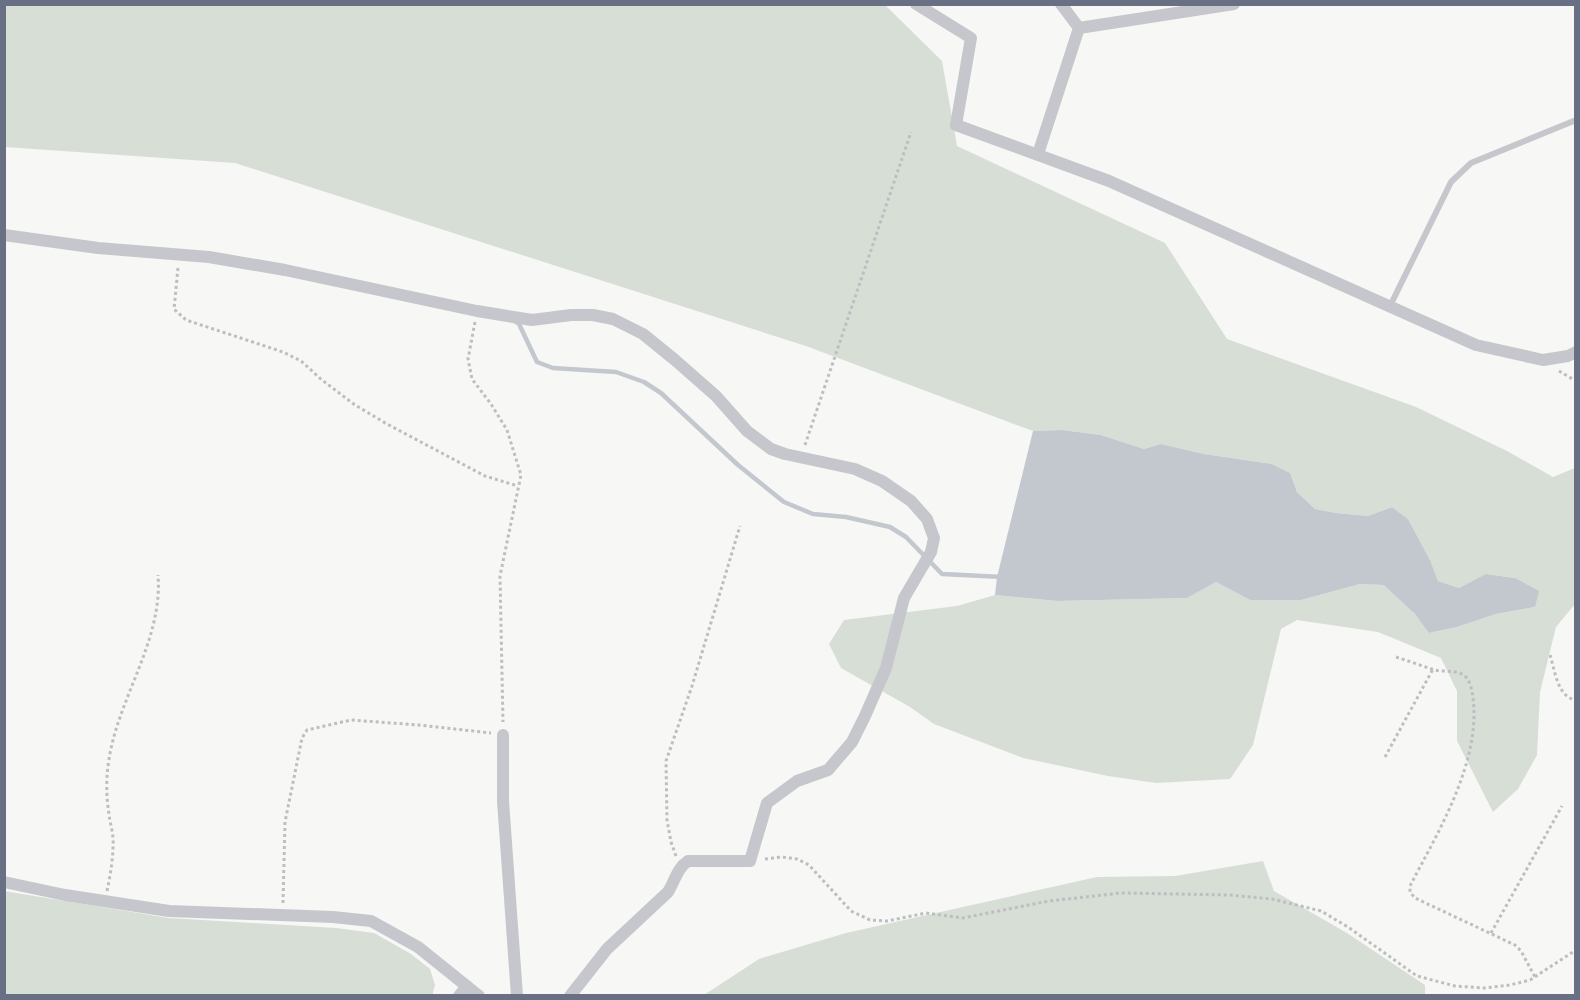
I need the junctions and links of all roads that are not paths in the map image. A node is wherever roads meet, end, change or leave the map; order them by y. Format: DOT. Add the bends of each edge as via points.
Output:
graph roads {
  1 [pos="916,4"];
  2 [pos="1061,4"];
  3 [pos="1234,4"];
  4 [pos="1079,28"];
  5 [pos="1575,120"];
  6 [pos="1038,154"];
  7 [pos="4,236"];
  8 [pos="1390,307"];
  9 [pos="1575,352"];
  10 [pos="503,735"];
  11 [pos="4,882"];
  12 [pos="463,991"];
  13 [pos="479,996"];
  14 [pos="517,996"];
  15 [pos="570,996"];
  1 -- 6 [label="street" via="971,39 956,125"];
  2 -- 4 [label="street"];
  3 -- 4 [label="street"];
  4 -- 6 [label="street"];
  5 -- 8 [label="lane" via="1471,163 1451,182"];
  6 -- 8 [label="street" via="1109,181"];
  7 -- 15 [label="street" via="179,254 285,270 532,320 571,315 613,319 643,334 675,360 763,443 785,454 855,470 882,481 911,501 927,519 934,538 931,552 904,598 886,668 852,742 828,770 797,781 767,803 750,861 688,861 680,866 668,892 607,949"];
  8 -- 9 [label="street" via="1476,345 1543,360"];
  10 -- 14 [label="street" via="503,801"];
  11 -- 12 [label="street" via="169,911 371,921 418,947"];
  12 -- 13 [label="street"];
}
